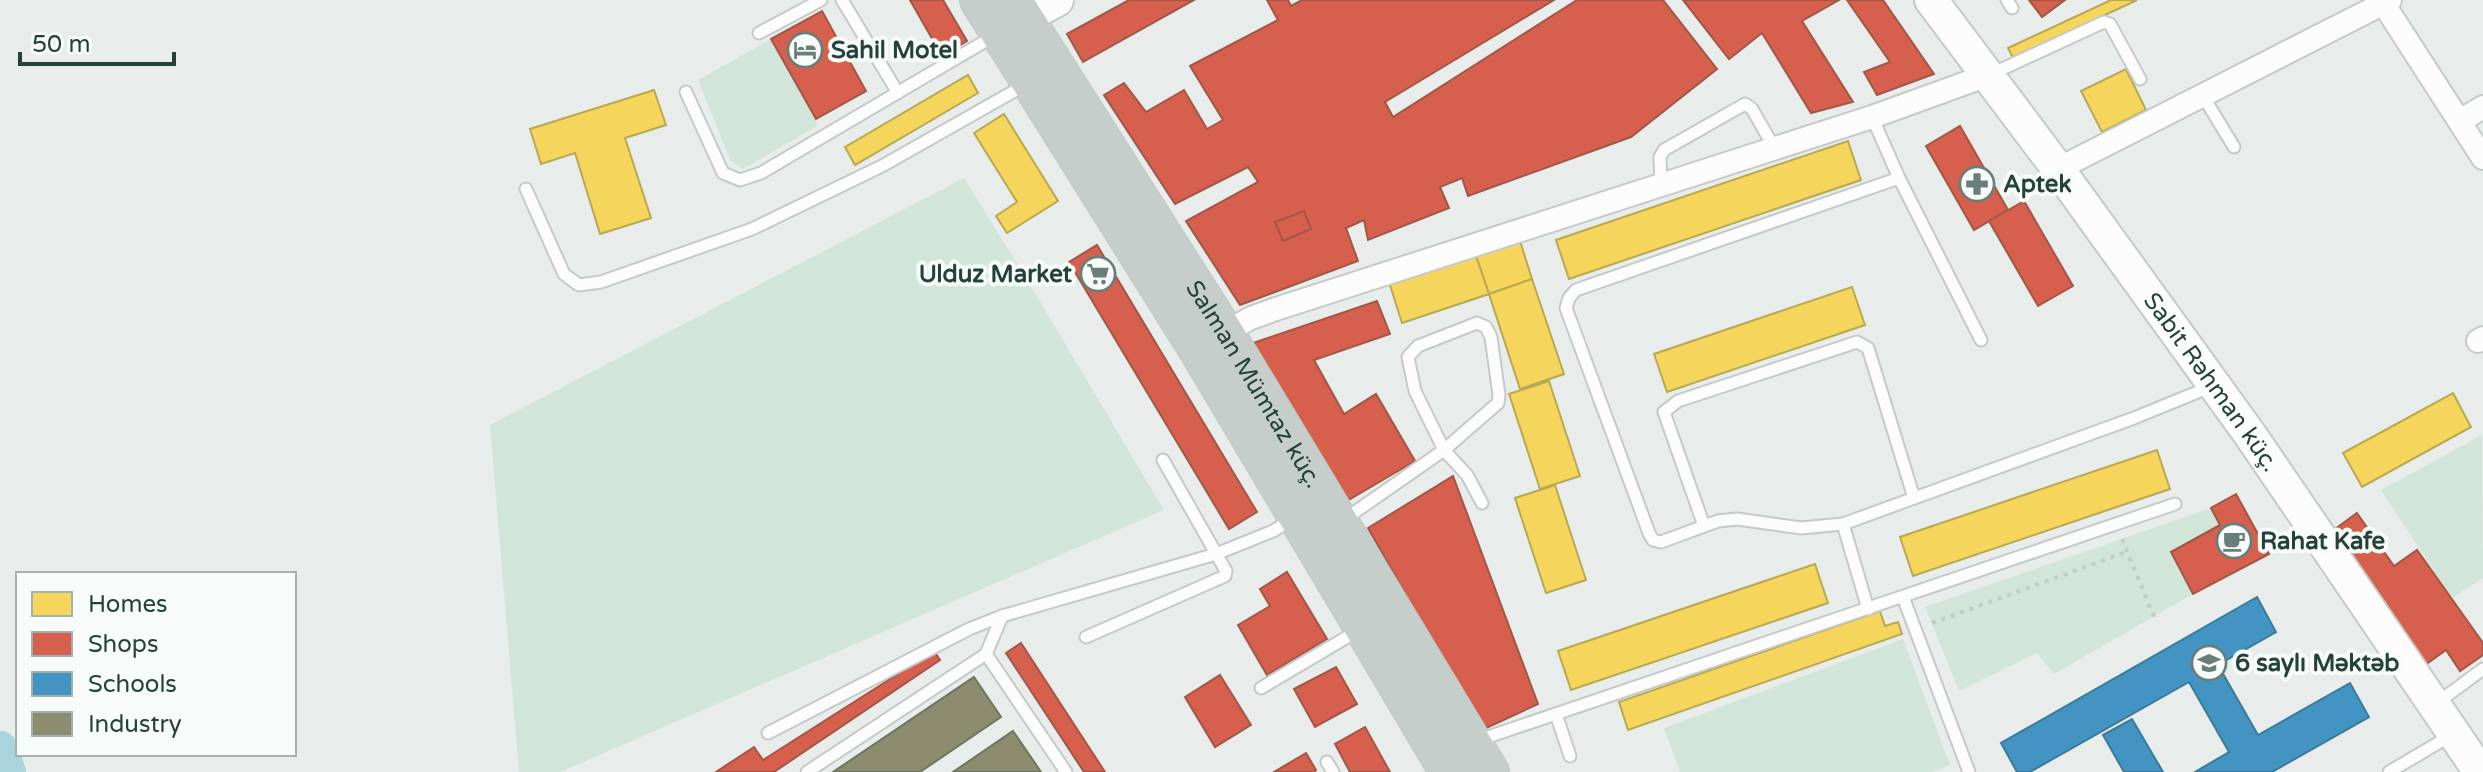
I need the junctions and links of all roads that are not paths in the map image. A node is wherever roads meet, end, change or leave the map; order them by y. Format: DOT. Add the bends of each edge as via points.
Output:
graph roads {
  1 [pos="821,0"];
  2 [pos="842,0"];
  3 [pos="980,0"];
  4 [pos="1057,0"];
  5 [pos="1931,0"];
  6 [pos="2385,1"];
  7 [pos="1012,17"];
  8 [pos="759,33"];
  9 [pos="1988,75"];
  10 [pos="2140,79"];
  11 [pos="1031,81"];
  12 [pos="686,92"];
  13 [pos="898,93"];
  14 [pos="2203,96"];
  15 [pos="2483,107"];
  16 [pos="1872,117"];
  17 [pos="2460,121"];
  18 [pos="2234,147"];
  19 [pos="1775,149"];
  20 [pos="2483,158"];
  21 [pos="2058,169"];
  22 [pos="1899,178"];
  23 [pos="1661,185"];
  24 [pos="526,189"];
  25 [pos="1224,333"];
  26 [pos="1981,340"];
  27 [pos="2214,385"];
  28 [pos="1444,450"];
  29 [pos="1163,460"];
  30 [pos="1914,498"];
  31 [pos="1482,503"];
  32 [pos="2175,504"];
  33 [pos="1320,514"];
  34 [pos="1843,524"];
  35 [pos="1704,526"];
  36 [pos="1216,554"];
  37 [pos="1903,597"];
  38 [pos="1361,603"];
  39 [pos="1868,609"];
  40 [pos="1002,616"];
  41 [pos="1086,637"];
  42 [pos="986,654"];
  43 [pos="2483,669"];
  44 [pos="1261,688"];
  45 [pos="2433,706"];
  46 [pos="1556,714"];
  47 [pos="768,733"];
  48 [pos="2453,734"];
  49 [pos="1570,756"];
  50 [pos="1470,762"];
  51 [pos="807,772"];
  52 [pos="1066,772"];
  53 [pos="1969,772"];
  54 [pos="2389,772"];
  55 [pos="2480,772"];
  1 -- 8 [label="lane"];
  2 -- 13 [label="lane"];
  3 -- 7 [label="highway"];
  4 -- 7 [label="main road"];
  5 -- 9 [label="main road, Sabit Rəhman küç."];
  6 -- 14 [label="street"];
  6 -- 17 [label="street"];
  7 -- 11 [label="highway"];
  7 -- 13 [label="lane"];
  7 -- 25 [label="highway, Salman Mümtaz küç."];
  9 -- 10 [label="lane" via="2104,22 2110,24"];
  9 -- 16 [label="street"];
  9 -- 21 [label="main road, Sabit Rəhman küç."];
  11 -- 24 [label="lane" via="882,166 752,229 601,282 579,285 564,274"];
  11 -- 33 [label="highway" via="1198,348"];
  12 -- 13 [label="lane" via="723,173 740,180"];
  14 -- 18 [label="lane"];
  14 -- 21 [label="street"];
  15 -- 17 [label="street"];
  16 -- 19 [label="street"];
  16 -- 22 [label="lane"];
  17 -- 20 [label="street"];
  19 -- 23 [label="street"];
  19 -- 23 [label="lane" via="1745,104 1664,150"];
  21 -- 27 [label="main road, Sabit Rəhman küç."];
  22 -- 26 [label="lane"];
  22 -- 35 [label="lane" via="1576,290 1569,298 1566,308 1653,540 1661,542"];
  23 -- 25 [label="street" via="1276,309"];
  25 -- 33 [label="highway, Salman Mümtaz küç."];
  27 -- 30 [label="lane"];
  27 -- 45 [label="main road, Sabit Rəhman küç."];
  28 -- 28 [label="lane" via="1415,391 1408,357 1418,346 1477,323 1491,337 1498,403"];
  28 -- 31 [label="lane" via="1467,475"];
  28 -- 33 [label="lane"];
  29 -- 36 [label="lane"];
  30 -- 34 [label="lane"];
  30 -- 35 [label="lane" via="1868,348 1857,342 1678,401 1664,412"];
  32 -- 37 [label="lane"];
  33 -- 36 [label="lane"];
  33 -- 38 [label="highway"];
  34 -- 35 [label="lane" via="1801,528 1737,519"];
  34 -- 39 [label="lane"];
  36 -- 40 [label="lane"];
  36 -- 41 [label="lane" via="1226,571 1221,580"];
  37 -- 39 [label="lane"];
  37 -- 53 [label="lane"];
  38 -- 44 [label="lane"];
  38 -- 50 [label="highway"];
  39 -- 46 [label="lane"];
  40 -- 42 [label="lane"];
  40 -- 47 [label="lane"];
  42 -- 51 [label="lane"];
  42 -- 52 [label="lane"];
  43 -- 45 [label="lane"];
  45 -- 48 [label="main road, Sabit Rəhman küç."];
  46 -- 49 [label="lane"];
  46 -- 50 [label="lane"];
  48 -- 54 [label="lane"];
  48 -- 55 [label="main road, Sabit Rəhman küç."];
}
